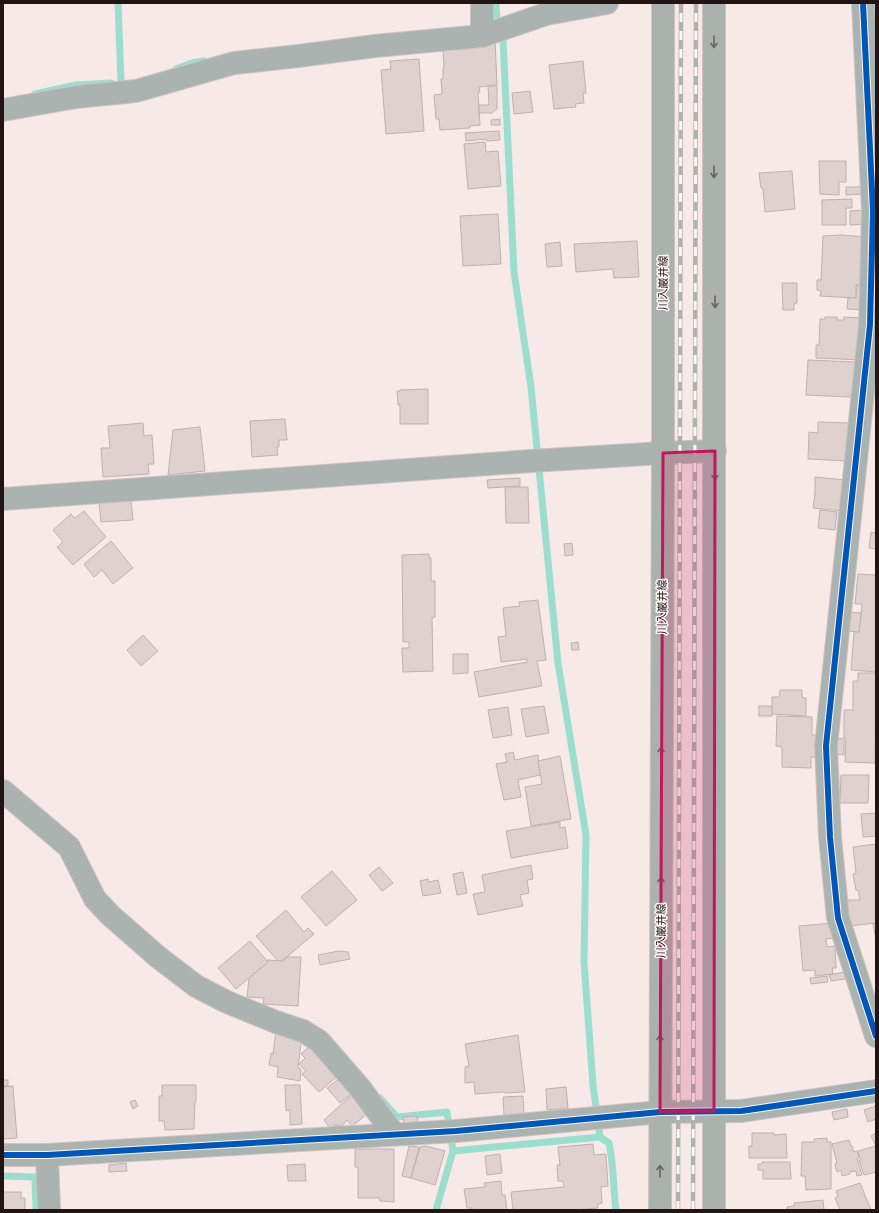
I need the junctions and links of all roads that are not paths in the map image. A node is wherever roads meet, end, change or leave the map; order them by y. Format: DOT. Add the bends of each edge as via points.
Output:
graph roads {
  1 [pos="607,3"];
  2 [pos="663,3"];
  3 [pos="714,3"];
  4 [pos="862,3"];
  5 [pos="488,24"];
  6 [pos="3,110"];
  7 [pos="875,207"];
  8 [pos="715,451"];
  9 [pos="662,453"];
  10 [pos="3,499"];
  11 [pos="3,791"];
  12 [pos="876,1036"];
  13 [pos="876,1091"];
  14 [pos="660,1112"];
  15 [pos="714,1112"];
  16 [pos="394,1134"];
  17 [pos="47,1154"];
  18 [pos="3,1155"];
  19 [pos="49,1210"];
  20 [pos="660,1210"];
  21 [pos="714,1210"];
  1 -- 5 [label="street"];
  2 -- 9 [label="main road, 川入巌井線"];
  3 -- 8 [label="main road, one-way"];
  4 -- 7 [label="street"];
  5 -- 6 [label="street" via="375,46 234,63 136,91 76,97"];
  7 -- 12 [label="street" via="870,325 826,746 830,837 838,918"];
  8 -- 9 [label="street"];
  8 -- 15 [label="main road, one-way"];
  9 -- 10 [label="street"];
  14 -- 9 [label="main road, 川入巌井線, one-way"];
  11 -- 16 [label="street" via="69,847 95,899 152,953 196,986 227,1002 303,1031 319,1041 360,1088"];
  13 -- 15 [label="street" via="741,1111"];
  14 -- 15 [label="street"];
  14 -- 16 [label="street"];
  20 -- 14 [label="main road, 川入巌井線, one-way"];
  15 -- 21 [label="main road"];
  16 -- 17 [label="street"];
  17 -- 18 [label="street"];
  17 -- 19 [label="street"];
}
